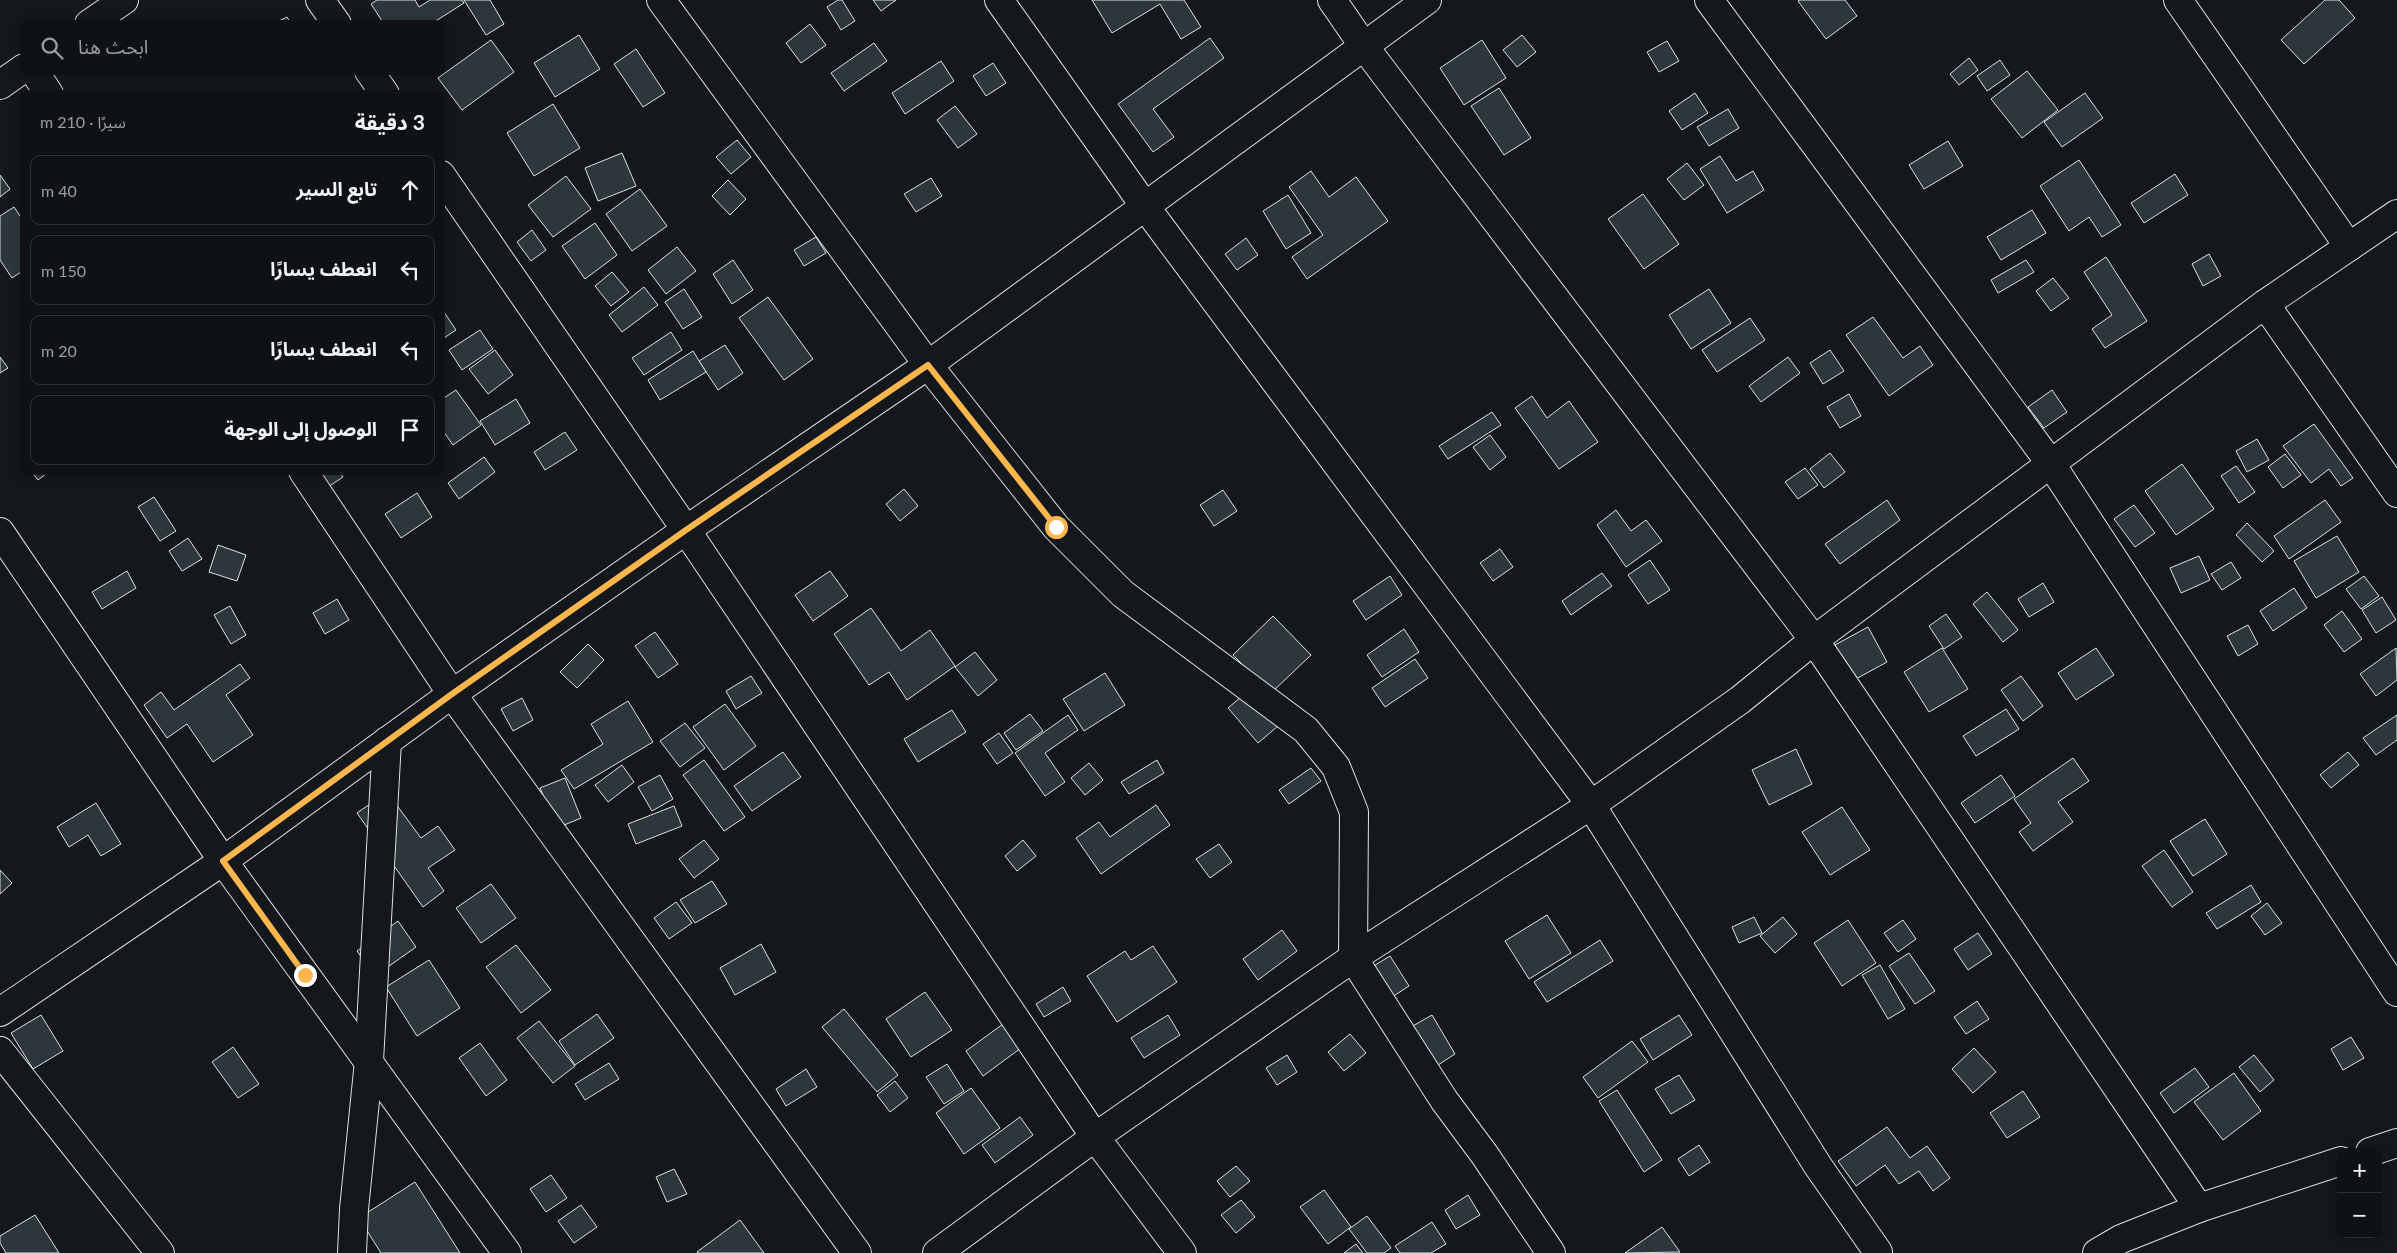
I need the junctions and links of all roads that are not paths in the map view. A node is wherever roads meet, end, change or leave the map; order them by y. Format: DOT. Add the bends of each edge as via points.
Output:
graph roads {
  1 [pos="124,0"];
  2 [pos="320,0"];
  3 [pos="661,0"];
  4 [pos="999,0"];
  5 [pos="1332,0"];
  6 [pos="1427,0"];
  7 [pos="1709,0"];
  8 [pos="2178,0"];
  9 [pos="95,20"];
  10 [pos="333,20"];
  11 [pos="1363,46"];
  12 [pos="20,71"];
  13 [pos="37,75"];
  14 [pos="372,75"];
  15 [pos="0,85"];
  16 [pos="46,90"];
  17 [pos="382,90"];
  18 [pos="445,182"];
  19 [pos="1144,205"];
  20 [pos="2397,214"];
  21 [pos="2350,247"];
  22 [pos="2265,304"];
  23 [pos="928,365"];
  24 [pos="2051,464"];
  25 [pos="305,475"];
  26 [pos="2397,492"];
  27 [pos="686,530"];
  28 [pos="0,532"];
  29 [pos="1814,640"];
  30 [pos="452,694"];
  31 [pos="388,741"];
  32 [pos="1591,805"];
  33 [pos="223,861"];
  34 [pos="1353,958"];
  35 [pos="2397,992"];
  36 [pos="0,1012"];
  37 [pos="0,1051"];
  38 [pos="369,1061"];
  39 [pos="1095,1137"];
  40 [pos="2397,1143"];
  41 [pos="2382,1148"];
  42 [pos="2337,1163"];
  43 [pos="2199,1208"];
  44 [pos="1878,1252"];
  45 [pos="160,1253"];
  46 [pos="352,1253"];
  47 [pos="508,1253"];
  48 [pos="857,1253"];
  49 [pos="937,1253"];
  50 [pos="1182,1253"];
  51 [pos="1551,1253"];
  52 [pos="2097,1253"];
  1 -- 9 [label="street"];
  2 -- 10 [label="street"];
  3 -- 23 [label="street"];
  4 -- 19 [label="street"];
  5 -- 11 [label="street"];
  6 -- 11 [label="street"];
  7 -- 24 [label="street"];
  8 -- 21 [label="street"];
  11 -- 19 [label="street"];
  11 -- 29 [label="street"];
  12 -- 15 [label="street"];
  13 -- 16 [label="street"];
  14 -- 17 [label="street"];
  18 -- 27 [label="street"];
  19 -- 23 [label="street"];
  19 -- 32 [label="street"];
  20 -- 21 [label="street"];
  21 -- 22 [label="street"];
  22 -- 24 [label="street"];
  22 -- 26 [label="street"];
  23 -- 27 [label="street"];
  23 -- 34 [label="street" via="1056,527 1123,594 1306,730 1336,767 1354,812"];
  24 -- 29 [label="street"];
  24 -- 35 [label="street"];
  25 -- 30 [label="street"];
  27 -- 30 [label="street"];
  27 -- 39 [label="street"];
  28 -- 33 [label="street"];
  29 -- 32 [label="street" via="1740,700"];
  29 -- 43 [label="street"];
  30 -- 31 [label="street"];
  30 -- 48 [label="street"];
  31 -- 33 [label="street"];
  31 -- 38 [label="street"];
  32 -- 34 [label="street"];
  32 -- 44 [label="street" via="1818,1166"];
  33 -- 36 [label="street"];
  33 -- 38 [label="street"];
  34 -- 39 [label="street"];
  34 -- 51 [label="street" via="1444,1100"];
  37 -- 45 [label="street"];
  38 -- 46 [label="street"];
  38 -- 47 [label="street"];
  39 -- 49 [label="street"];
  39 -- 50 [label="street"];
  40 -- 41 [label="street"];
  42 -- 43 [label="street"];
  43 -- 52 [label="street" via="2121,1239"];
}
